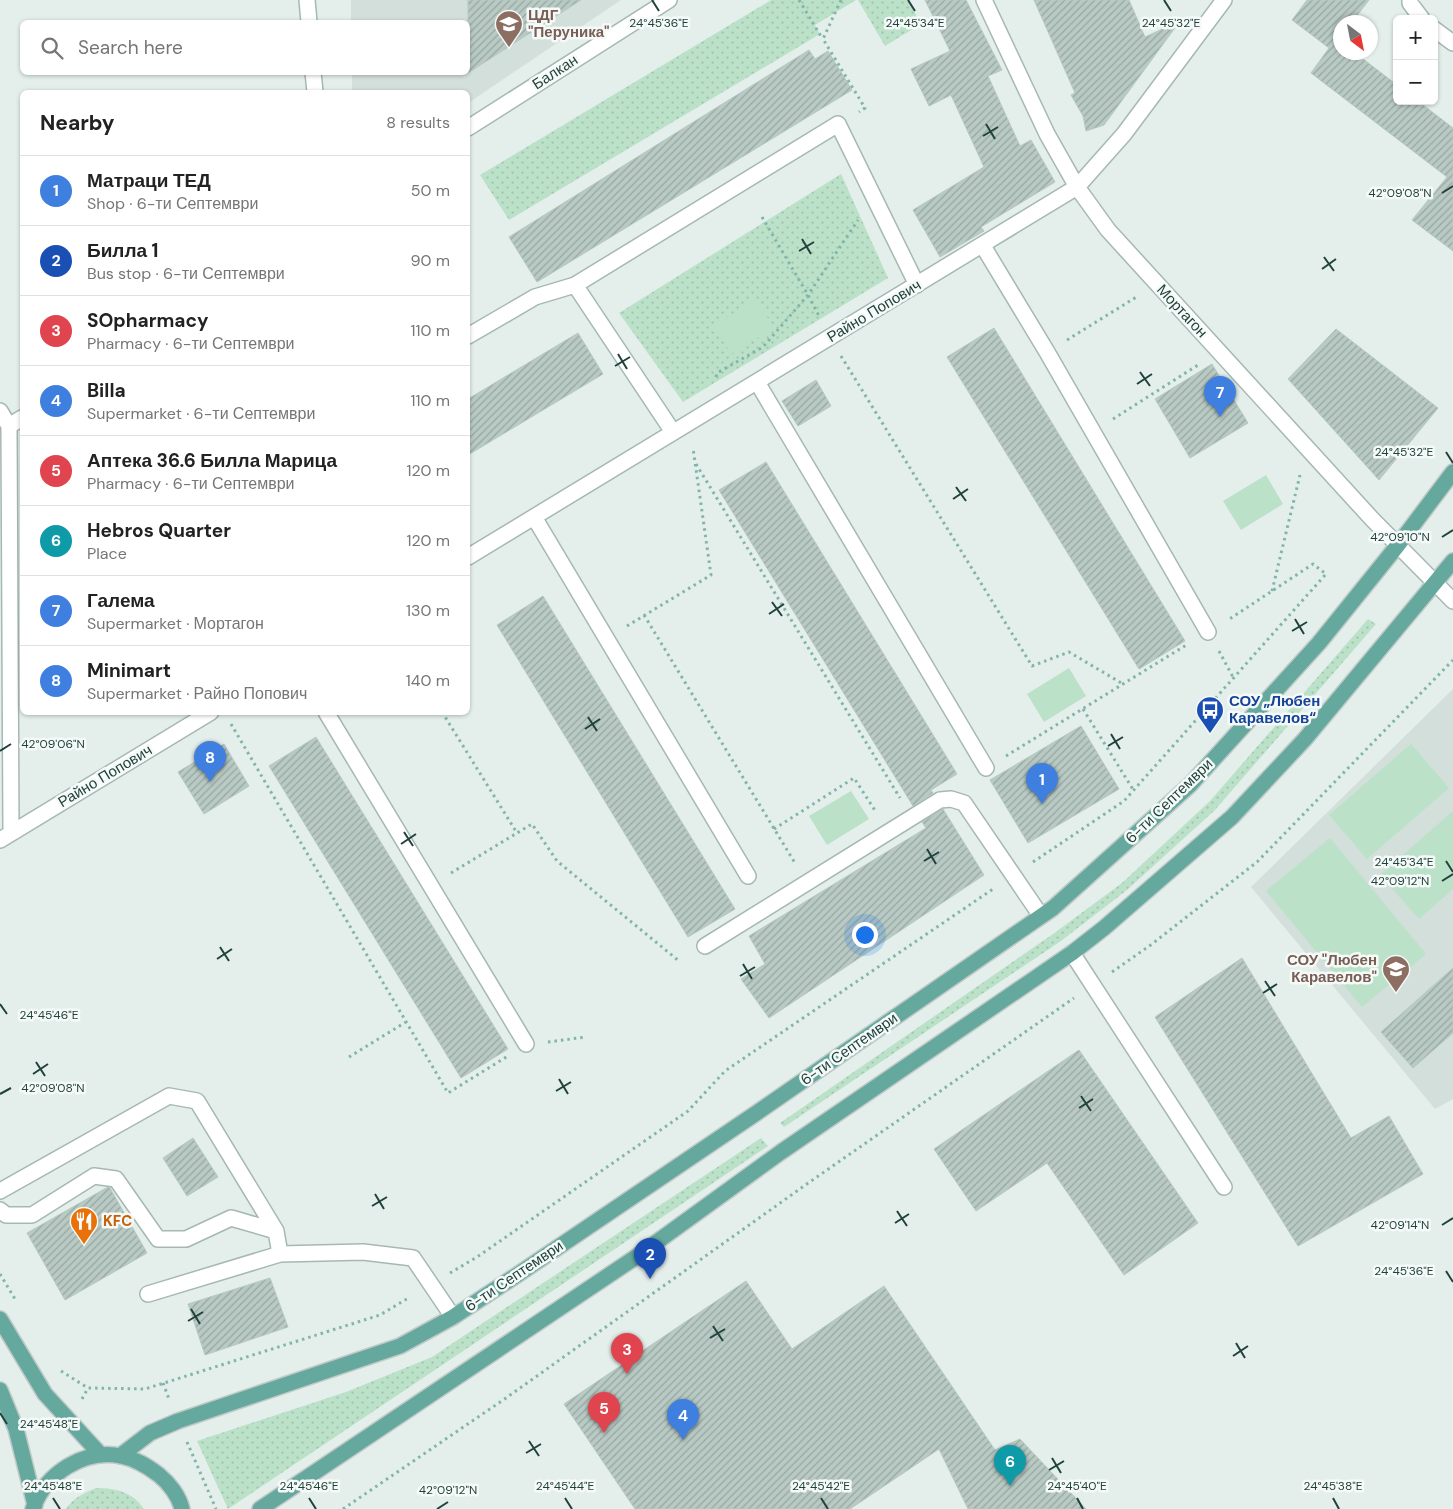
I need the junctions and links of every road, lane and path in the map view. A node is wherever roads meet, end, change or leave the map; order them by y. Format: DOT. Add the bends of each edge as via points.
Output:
graph roads {
  1 [pos="307,0"];
  2 [pos="669,0"];
  3 [pos="800,0"];
  4 [pos="841,0"];
  5 [pos="984,0"];
  6 [pos="1224,0"];
  7 [pos="1410,0"];
  8 [pos="1419,15"];
  9 [pos="309,20"];
  10 [pos="1438,32"];
  11 [pos="823,39"];
  12 [pos="1453,43"];
  13 [pos="313,75"];
  14 [pos="315,90"];
  15 [pos="838,124"];
  16 [pos="470,127"];
  17 [pos="1077,187"];
  18 [pos="874,197"];
  19 [pos="762,217"];
  20 [pos="983,246"];
  21 [pos="1157,284"];
  22 [pos="576,285"];
  23 [pos="917,285"];
  24 [pos="808,295"];
  25 [pos="470,335"];
  26 [pos="830,337"];
  27 [pos="1219,351"];
  28 [pos="1047,352"];
  29 [pos="757,382"];
  30 [pos="709,410"];
  31 [pos="0,411"];
  32 [pos="20,419"];
  33 [pos="690,422"];
  34 [pos="9,426"];
  35 [pos="673,432"];
  36 [pos="1093,432"];
  37 [pos="1307,447"];
  38 [pos="696,464"];
  39 [pos="1453,472"];
  40 [pos="534,517"];
  41 [pos="1398,545"];
  42 [pos="470,556"];
  43 [pos="1453,561"];
  44 [pos="1436,582"];
  45 [pos="1271,591"];
  46 [pos="1453,601"];
  47 [pos="16,608"];
  48 [pos="644,615"];
  49 [pos="1208,632"];
  50 [pos="606,638"];
  51 [pos="1453,660"];
  52 [pos="1234,679"];
  53 [pos="1123,684"];
  54 [pos="1083,708"];
  55 [pos="205,715"];
  56 [pos="328,715"];
  57 [pos="444,715"];
  58 [pos="229,721"];
  59 [pos="986,768"];
  60 [pos="1134,791"];
  61 [pos="912,817"];
  62 [pos="774,829"];
  63 [pos="888,832"];
  64 [pos="517,833"];
  65 [pos="6,837"];
  66 [pos="748,876"];
  67 [pos="1013,876"];
  68 [pos="807,882"];
  69 [pos="430,885"];
  70 [pos="1041,916"];
  71 [pos="705,946"];
  72 [pos="1072,953"];
  73 [pos="679,961"];
  74 [pos="1093,985"];
  75 [pos="406,1022"];
  76 [pos="586,1038"];
  77 [pos="526,1044"];
  78 [pos="349,1057"];
  79 [pos="1224,1187"];
  80 [pos="0,1192"];
  81 [pos="0,1210"];
  82 [pos="276,1231"];
  83 [pos="280,1254"];
  84 [pos="0,1274"];
  85 [pos="431,1285"];
  86 [pos="148,1294"];
  87 [pos="20,1307"];
  88 [pos="453,1317"];
  89 [pos="0,1319"];
  90 [pos="54,1366"];
  91 [pos="163,1383"];
  92 [pos="0,1390"];
  93 [pos="178,1421"];
  94 [pos="101,1455"];
  95 [pos="120,1456"];
  96 [pos="34,1507"];
  97 [pos="182,1509"];
  98 [pos="216,1509"];
  99 [pos="260,1509"];
  100 [pos="343,1509"];
  1 -- 9 [label="street"];
  2 -- 16 [label="street, Балкан"];
  3 -- 11 [label="path"];
  4 -- 11 [label="path"];
  5 -- 17 [label="street, Мортагон" via="1047,134"];
  6 -- 17 [label="street, Райно Попович" via="1124,134"];
  7 -- 8 [label="street"];
  10 -- 12 [label="street"];
  11 -- 15 [label="path" via="865,108"];
  13 -- 14 [label="street"];
  15 -- 18 [label="street"];
  15 -- 22 [label="street"];
  17 -- 20 [label="street, Райно Попович"];
  17 -- 21 [label="street, Мортагон" via="1108,230"];
  18 -- 23 [label="street"];
  18 -- 24 [label="path"];
  19 -- 24 [label="path"];
  20 -- 23 [label="street, Райно Попович"];
  20 -- 28 [label="street"];
  21 -- 27 [label="street, Мортагон"];
  21 -- 28 [label="path"];
  22 -- 25 [label="street" via="534,297"];
  22 -- 35 [label="street"];
  23 -- 26 [label="street, Райно Попович"];
  24 -- 26 [label="path"];
  24 -- 30 [label="path" via="763,347 717,373"];
  26 -- 29 [label="street, Райно Попович"];
  26 -- 53 [label="path" via="1032,666 1069,652"];
  27 -- 36 [label="path"];
  27 -- 37 [label="street, Мортагон"];
  28 -- 36 [label="street"];
  29 -- 30 [label="street, Райно Попович"];
  29 -- 59 [label="street"];
  30 -- 33 [label="street, Райно Попович"];
  31 -- 34 [label="street"];
  32 -- 34 [label="street"];
  33 -- 35 [label="street, Райно Попович"];
  33 -- 38 [label="path"];
  34 -- 47 [label="street"];
  35 -- 40 [label="street, Райно Попович"];
  36 -- 49 [label="street"];
  37 -- 41 [label="street, Мортагон"];
  37 -- 45 [label="path"];
  38 -- 48 [label="path" via="711,574"];
  38 -- 61 [label="path"];
  39 -- 41 [label="main road, 6-ти Септември"];
  40 -- 42 [label="street, Райно Попович"];
  40 -- 50 [label="street"];
  41 -- 44 [label="street, Мортагон"];
  41 -- 70 [label="main road, 6-ти Септември" via="1319,643 1190,786"];
  43 -- 44 [label="main road"];
  44 -- 46 [label="street, Мортагон"];
  44 -- 72 [label="main road" via="1305,739 1232,817"];
  45 -- 49 [label="path"];
  45 -- 52 [label="path" via="1314,564 1326,574"];
  47 -- 65 [label="street"];
  48 -- 50 [label="path"];
  48 -- 62 [label="path"];
  49 -- 52 [label="path"];
  49 -- 53 [label="path"];
  50 -- 66 [label="street"];
  51 -- 74 [label="path" via="1256,862 1152,944"];
  52 -- 60 [label="path"];
  53 -- 54 [label="path"];
  54 -- 59 [label="path"];
  54 -- 60 [label="path"];
  55 -- 65 [label="street, Райно Попович"];
  56 -- 69 [label="street"];
  57 -- 64 [label="path"];
  58 -- 75 [label="path"];
  60 -- 67 [label="path"];
  61 -- 63 [label="street"];
  61 -- 67 [label="street" via="940,800 951,799 964,804"];
  62 -- 63 [label="path" via="854,778"];
  62 -- 68 [label="path"];
  63 -- 68 [label="street"];
  64 -- 69 [label="path"];
  64 -- 73 [label="path" via="532,824 557,862"];
  67 -- 70 [label="street"];
  67 -- 85 [label="path" via="725,1071 688,1111 477,1257"];
  68 -- 71 [label="street"];
  69 -- 77 [label="street"];
  70 -- 88 [label="main road, 6-ти Септември"];
  72 -- 74 [label="street"];
  72 -- 99 [label="main road" via="781,1152 636,1257"];
  74 -- 79 [label="street"];
  74 -- 100 [label="path"];
  75 -- 77 [label="path" via="448,1093"];
  75 -- 78 [label="path"];
  76 -- 77 [label="path"];
  80 -- 82 [label="street" via="169,1096 196,1101"];
  81 -- 82 [label="street" via="6,1215 32,1216 94,1176 116,1179 158,1239 186,1239 231,1218"];
  82 -- 83 [label="street"];
  83 -- 85 [label="street" via="364,1252 413,1258"];
  83 -- 86 [label="street"];
  84 -- 87 [label="path"];
  85 -- 88 [label="street"];
  85 -- 91 [label="path" via="380,1315"];
  88 -- 93 [label="main road, 6-ти Септември" via="400,1346"];
  89 -- 94 [label="main road" via="45,1394"];
  90 -- 91 [label="path" via="88,1388 145,1390"];
  91 -- 93 [label="path"];
  92 -- 96 [label="main road" via="16,1429"];
  93 -- 95 [label="main road, 6-ти Септември" via="150,1433"];
  93 -- 98 [label="path"];
  94 -- 95 [label="main road"];
  94 -- 96 [label="main road" via="80,1460 61,1470 45,1486"];
  95 -- 97 [label="main road" via="146,1465 168,1482"];
}
